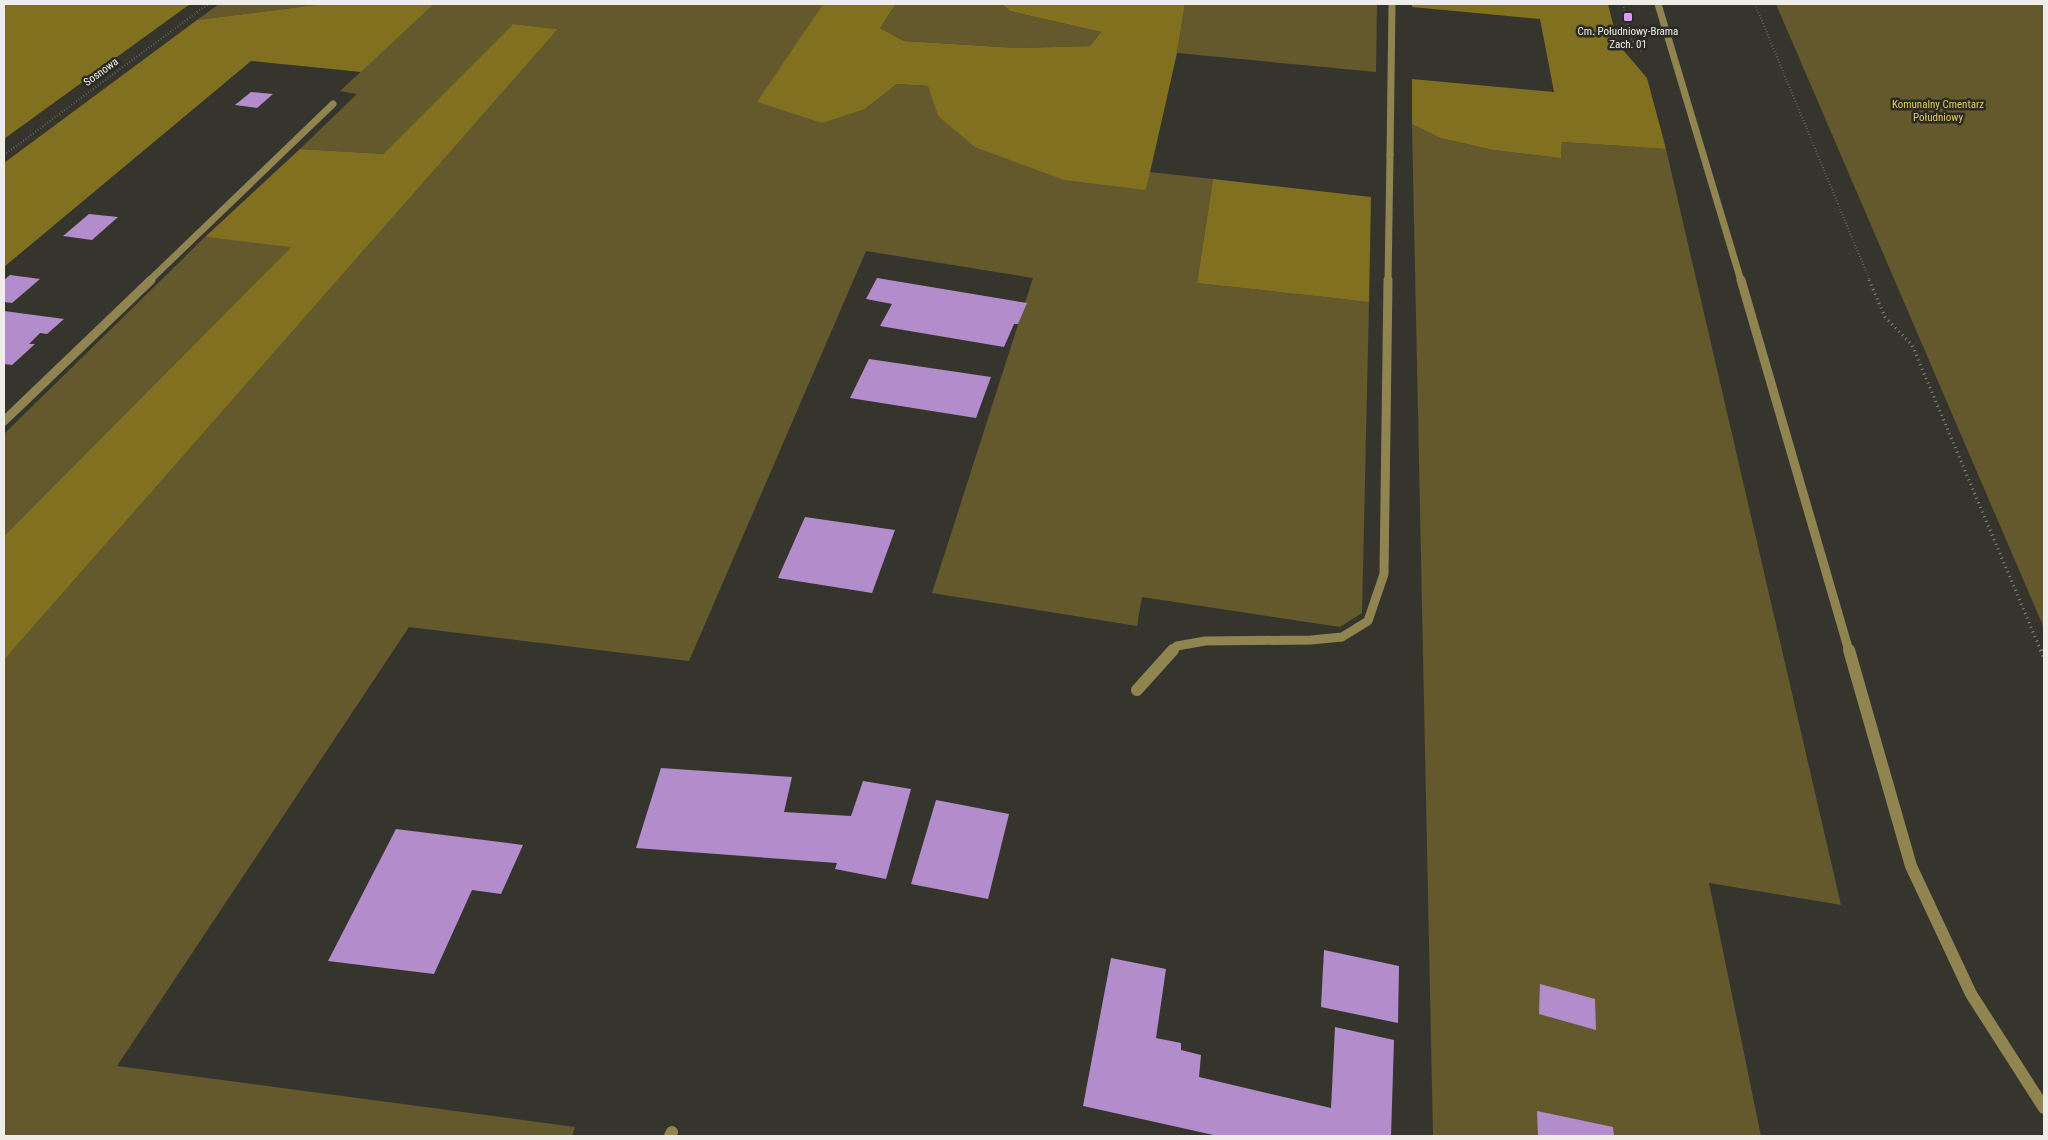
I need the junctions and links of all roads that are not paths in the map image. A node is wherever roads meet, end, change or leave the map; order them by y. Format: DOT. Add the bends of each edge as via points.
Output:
graph roads {
  1 [pos="1392,4"];
  2 [pos="1658,4"];
  3 [pos="333,104"];
  4 [pos="4,421"];
  5 [pos="1137,690"];
  6 [pos="2044,1108"];
  1 -- 5 [label="street" via="1384,574 1368,621 1342,636 1205,641 1177,646"];
  2 -- 6 [label="street" via="1762,349 1911,866 1971,994"];
  3 -- 4 [label="street"];
}
